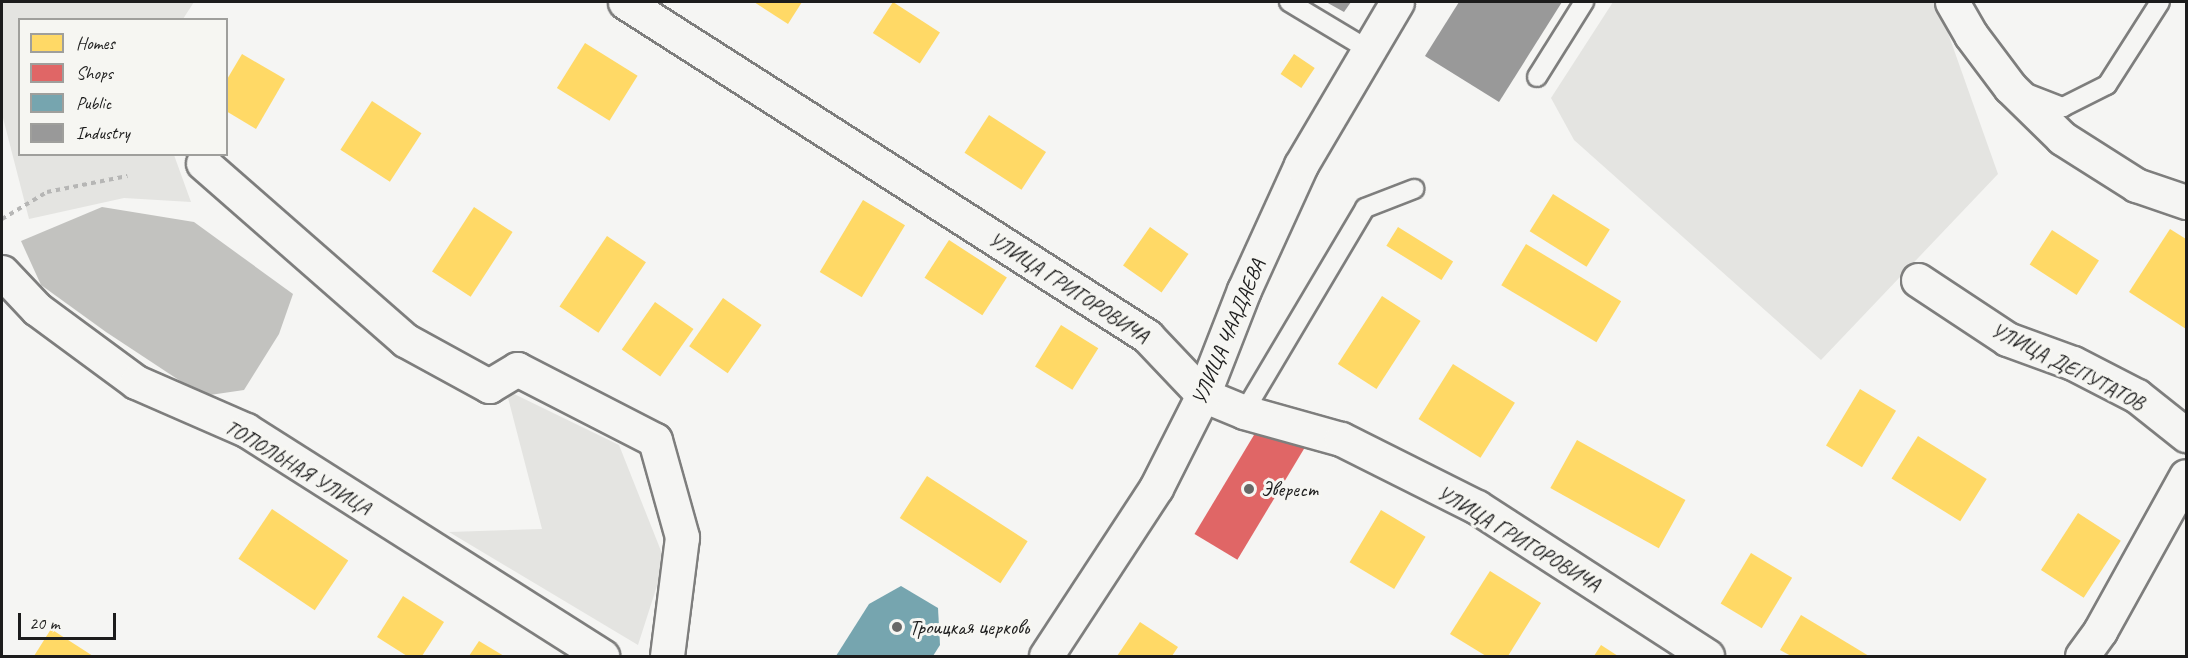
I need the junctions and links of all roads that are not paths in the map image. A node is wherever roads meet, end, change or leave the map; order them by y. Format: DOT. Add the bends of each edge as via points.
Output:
graph roads {
  1 [pos="625,2"];
  2 [pos="1289,2"];
  3 [pos="1398,2"];
  4 [pos="1584,2"];
  5 [pos="1952,2"];
  6 [pos="2160,2"];
  7 [pos="1369,50"];
  8 [pos="1537,77"];
  9 [pos="2010,87"];
  10 [pos="203,163"];
  11 [pos="1414,189"];
  12 [pos="2187,202"];
  13 [pos="2,272"];
  14 [pos="1918,280"];
  15 [pos="1203,395"];
  16 [pos="1244,412"];
  17 [pos="2187,435"];
  18 [pos="2187,476"];
  19 [pos="602,657"];
  20 [pos="667,657"];
  21 [pos="1046,657"];
  22 [pos="1707,657"];
  23 [pos="2082,657"];
  1 -- 15 [label="street, УЛИЦА ГРИГОРОВИЧА" via="1147,336"];
  2 -- 7 [label="lane"];
  3 -- 7 [label="street, УЛИЦА ЧААДАЕВА"];
  4 -- 8 [label="lane"];
  5 -- 9 [label="street"];
  6 -- 9 [label="lane" via="2107,85 2063,107"];
  7 -- 15 [label="street, УЛИЦА ЧААДАЕВА" via="1301,165 1244,290"];
  9 -- 12 [label="street" via="2062,138 2100,164 2136,185"];
  10 -- 20 [label="street" via="405,340 489,386 517,369 654,440 682,537"];
  11 -- 16 [label="lane" via="1365,208"];
  13 -- 19 [label="street, ТОПОЛЬНАЯ УЛИЦА" via="37,309 136,382 246,430"];
  14 -- 17 [label="street, УЛИЦА ДЕПУТАТОВ" via="2007,339 2073,363 2138,396"];
  15 -- 16 [label="street, УЛИЦА ГРИГОРОВИЧА"];
  15 -- 21 [label="street, УЛИЦА ЧААДАЕВА" via="1155,488"];
  16 -- 22 [label="street, УЛИЦА ГРИГОРОВИЧА" via="1341,439 1477,507"];
  18 -- 23 [label="street" via="2100,632"];
}
